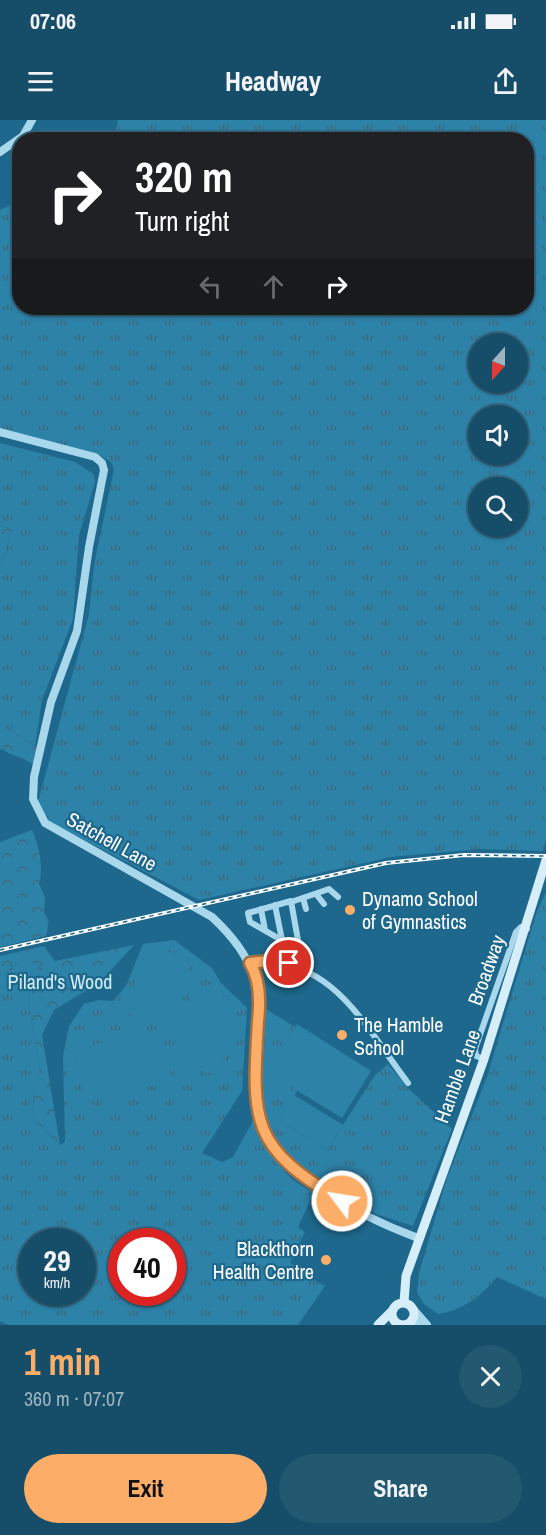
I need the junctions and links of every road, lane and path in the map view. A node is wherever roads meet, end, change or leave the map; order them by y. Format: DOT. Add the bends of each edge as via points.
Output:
graph roads {
  1 [pos="0,432"];
  2 [pos="546,860"];
  3 [pos="316,894"];
  4 [pos="338,897"];
  5 [pos="303,898"];
  6 [pos="291,902"];
  7 [pos="324,904"];
  8 [pos="275,905"];
  9 [pos="261,909"];
  10 [pos="306,909"];
  11 [pos="265,930"];
  12 [pos="282,940"];
  13 [pos="297,949"];
  14 [pos="250,963"];
  15 [pos="289,963"];
  16 [pos="408,1083"];
  17 [pos="418,1238"];
  18 [pos="404,1302"];
  19 [pos="393,1310"];
  20 [pos="413,1310"];
  21 [pos="411,1321"];
  22 [pos="395,1322"];
  23 [pos="378,1325"];
  24 [pos="384,1325"];
  25 [pos="422,1325"];
  26 [pos="427,1325"];
  1 -- 14 [label="street, Satchell Lane" via="95,457 104,470 78,631 51,702 34,777 35,808 45,823 212,917 232,936"];
  2 -- 17 [label="main road, Hamble Lane" via="484,1059"];
  3 -- 4 [label="street" via="329,889"];
  3 -- 5 [label="street"];
  3 -- 7 [label="street"];
  5 -- 6 [label="street"];
  5 -- 10 [label="street"];
  6 -- 8 [label="street"];
  6 -- 13 [label="street" via="300,946"];
  8 -- 9 [label="street"];
  8 -- 12 [label="street"];
  9 -- 11 [label="street"];
  9 -- 11 [label="street" via="248,913 250,921"];
  11 -- 12 [label="street"];
  12 -- 13 [label="street"];
  13 -- 15 [label="street"];
  14 -- 15 [label="street"];
  14 -- 17 [label="street, Satchell Lane" via="260,1000 255,1100 258,1119 267,1137 277,1152 307,1179 375,1219"];
  15 -- 16 [label="street" via="336,989"];
  17 -- 18 [label="main road, Hamble Lane" via="406,1276"];
  18 -- 19 [label="main road"];
  18 -- 20 [label="main road"];
  19 -- 22 [label="main road"];
  19 -- 23 [label="main road"];
  20 -- 21 [label="main road"];
  20 -- 26 [label="street"];
  21 -- 22 [label="main road" via="403,1325"];
  21 -- 25 [label="street"];
  22 -- 24 [label="main road"];
}
